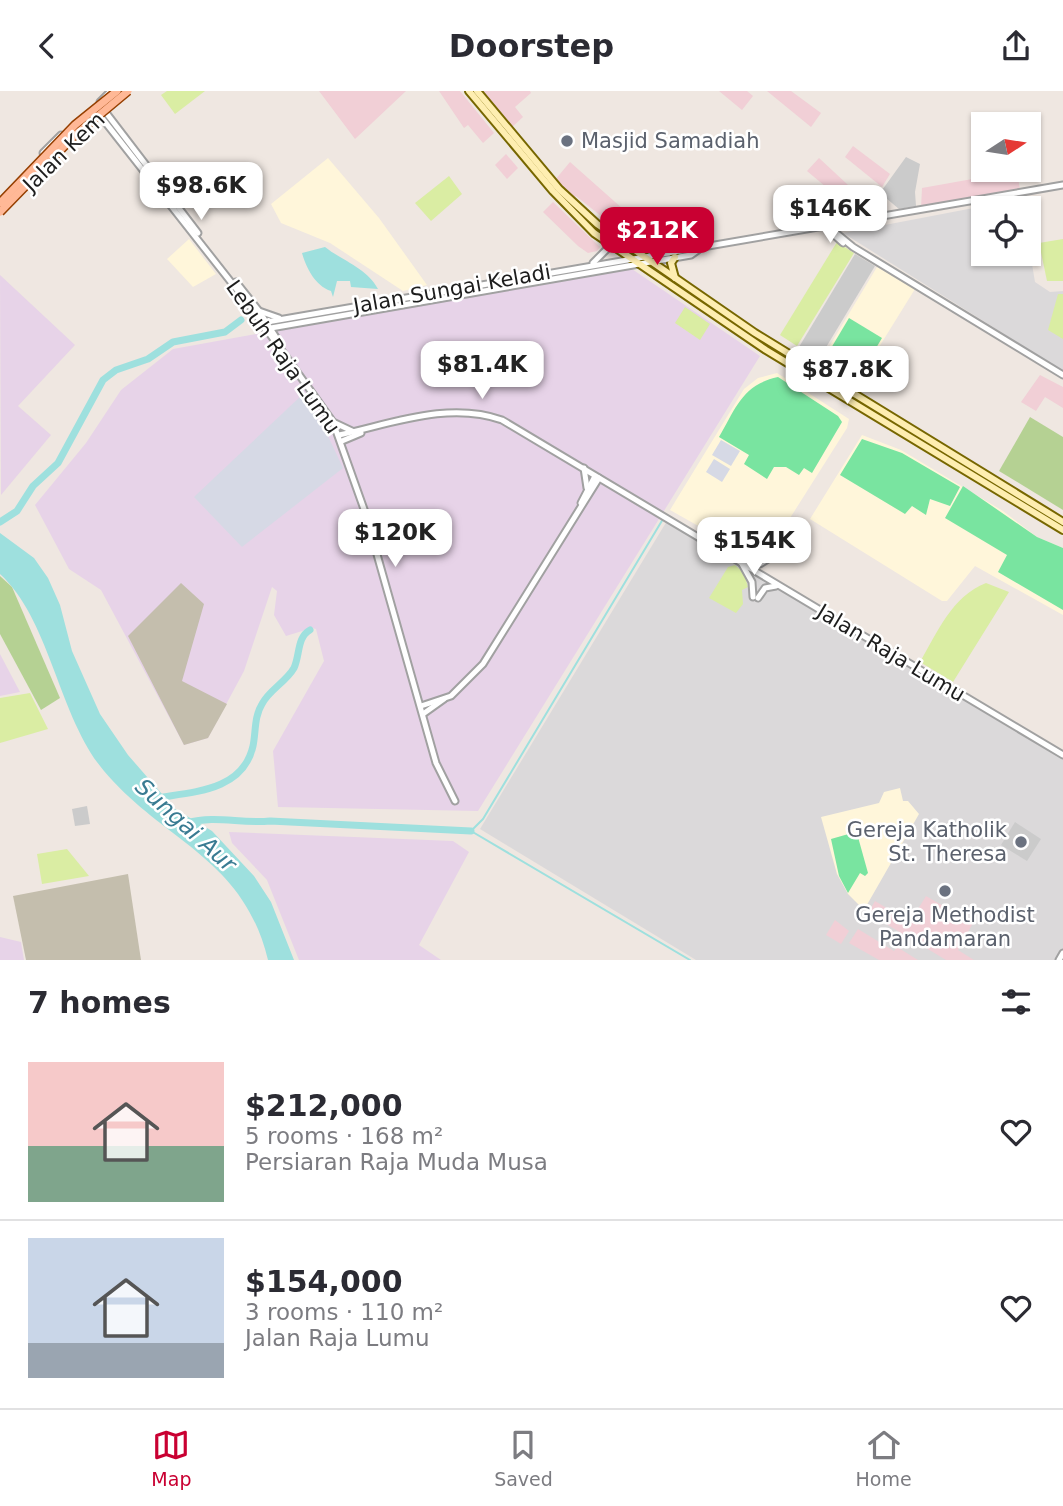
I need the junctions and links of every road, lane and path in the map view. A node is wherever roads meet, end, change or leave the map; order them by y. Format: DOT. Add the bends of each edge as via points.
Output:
graph roads {
  1 [pos="111,91"];
  2 [pos="117,91"];
  3 [pos="129,91"];
  4 [pos="469,91"];
  5 [pos="477,91"];
  6 [pos="96,105"];
  7 [pos="103,114"];
  8 [pos="1063,185"];
  9 [pos="0,201"];
  10 [pos="0,214"];
  11 [pos="834,226"];
  12 [pos="825,227"];
  13 [pos="853,247"];
  14 [pos="608,248"];
  15 [pos="698,250"];
  16 [pos="675,257"];
  17 [pos="632,258"];
  18 [pos="644,261"];
  19 [pos="590,265"];
  20 [pos="662,279"];
  21 [pos="676,280"];
  22 [pos="668,291"];
  23 [pos="260,311"];
  24 [pos="281,319"];
  25 [pos="265,325"];
  26 [pos="1063,375"];
  27 [pos="333,422"];
  28 [pos="356,433"];
  29 [pos="340,438"];
  30 [pos="345,451"];
  31 [pos="584,468"];
  32 [pos="597,477"];
  33 [pos="610,485"];
  34 [pos="589,489"];
  35 [pos="1052,508"];
  36 [pos="1062,521"];
  37 [pos="1063,530"];
  38 [pos="736,559"];
  39 [pos="768,559"];
  40 [pos="782,588"];
  41 [pos="417,694"];
  42 [pos="435,704"];
  43 [pos="421,706"];
  44 [pos="423,714"];
  45 [pos="426,723"];
  46 [pos="1063,755"];
  47 [pos="455,801"];
  48 [pos="1063,953"];
  49 [pos="1059,960"];
  1 -- 6 [label="street, Jalan Kem"];
  2 -- 9 [label="main road, bridge" via="75,125"];
  3 -- 7 [label="street, Jalan Kem"];
  3 -- 10 [label="main road, bridge" via="74,136"];
  4 -- 17 [label="main road" via="568,208 594,233"];
  5 -- 18 [label="main road" via="566,197"];
  6 -- 7 [label="street, Lebuh Raja Lumu"];
  6 -- 9 [label="street, Jalan Kem" via="58,138"];
  7 -- 10 [label="street, Jalan Kem"];
  7 -- 23 [label="street, Lebuh Raja Lumu"];
  7 -- 25 [label="street, Lebuh Raja Lumu"];
  8 -- 11 [label="street"];
  11 -- 12 [label="street"];
  11 -- 13 [label="street"];
  12 -- 13 [label="street"];
  12 -- 15 [label="street"];
  13 -- 26 [label="street"];
  14 -- 19 [label="street"];
  15 -- 16 [label="street"];
  15 -- 18 [label="street"];
  16 -- 18 [label="street"];
  16 -- 21 [label="main road" via="671,263"];
  17 -- 18 [label="main road"];
  17 -- 19 [label="street, Jalan Sungai Keladi"];
  18 -- 20 [label="main road"];
  18 -- 21 [label="main road"];
  18 -- 25 [label="street, Jalan Sungai Keladi"];
  19 -- 24 [label="street, Jalan Sungai Keladi"];
  20 -- 22 [label="main road"];
  20 -- 37 [label="main road" via="766,350"];
  21 -- 36 [label="main road"];
  23 -- 24 [label="street"];
  23 -- 25 [label="street"];
  24 -- 25 [label="street, Jalan Sungai Keladi"];
  25 -- 27 [label="street, Lebuh Raja Lumu"];
  27 -- 28 [label="street"];
  27 -- 29 [label="street, Lebuh Raja Lumu"];
  28 -- 29 [label="street, Jalan Raja Lumu"];
  28 -- 30 [label="street"];
  28 -- 31 [label="street, Jalan Raja Lumu" via="438,414 480,414 502,420"];
  29 -- 30 [label="street, Lebuh Raja Lumu"];
  30 -- 41 [label="street, Lebuh Raja Lumu"];
  31 -- 32 [label="street, Jalan Raja Lumu"];
  31 -- 34 [label="street"];
  32 -- 33 [label="street, Jalan Raja Lumu"];
  32 -- 34 [label="street"];
  33 -- 34 [label="street"];
  33 -- 38 [label="street, Jalan Raja Lumu"];
  34 -- 42 [label="street" via="483,664 459,689"];
  35 -- 36 [label="main road"];
  38 -- 39 [label="street" via="756,564"];
  38 -- 40 [label="street, Jalan Raja Lumu"];
  38 -- 40 [label="street" via="750,578 755,597 765,588"];
  40 -- 46 [label="street, Jalan Raja Lumu"];
  41 -- 42 [label="street"];
  41 -- 43 [label="street, Lebuh Raja Lumu"];
  42 -- 43 [label="street"];
  42 -- 44 [label="street"];
  42 -- 45 [label="street"];
  43 -- 44 [label="street, Lebuh Raja Lumu"];
  44 -- 45 [label="street, Lebuh Raja Lumu"];
  45 -- 47 [label="street, Lebuh Raja Lumu" via="442,780"];
  48 -- 49 [label="street"];
}
